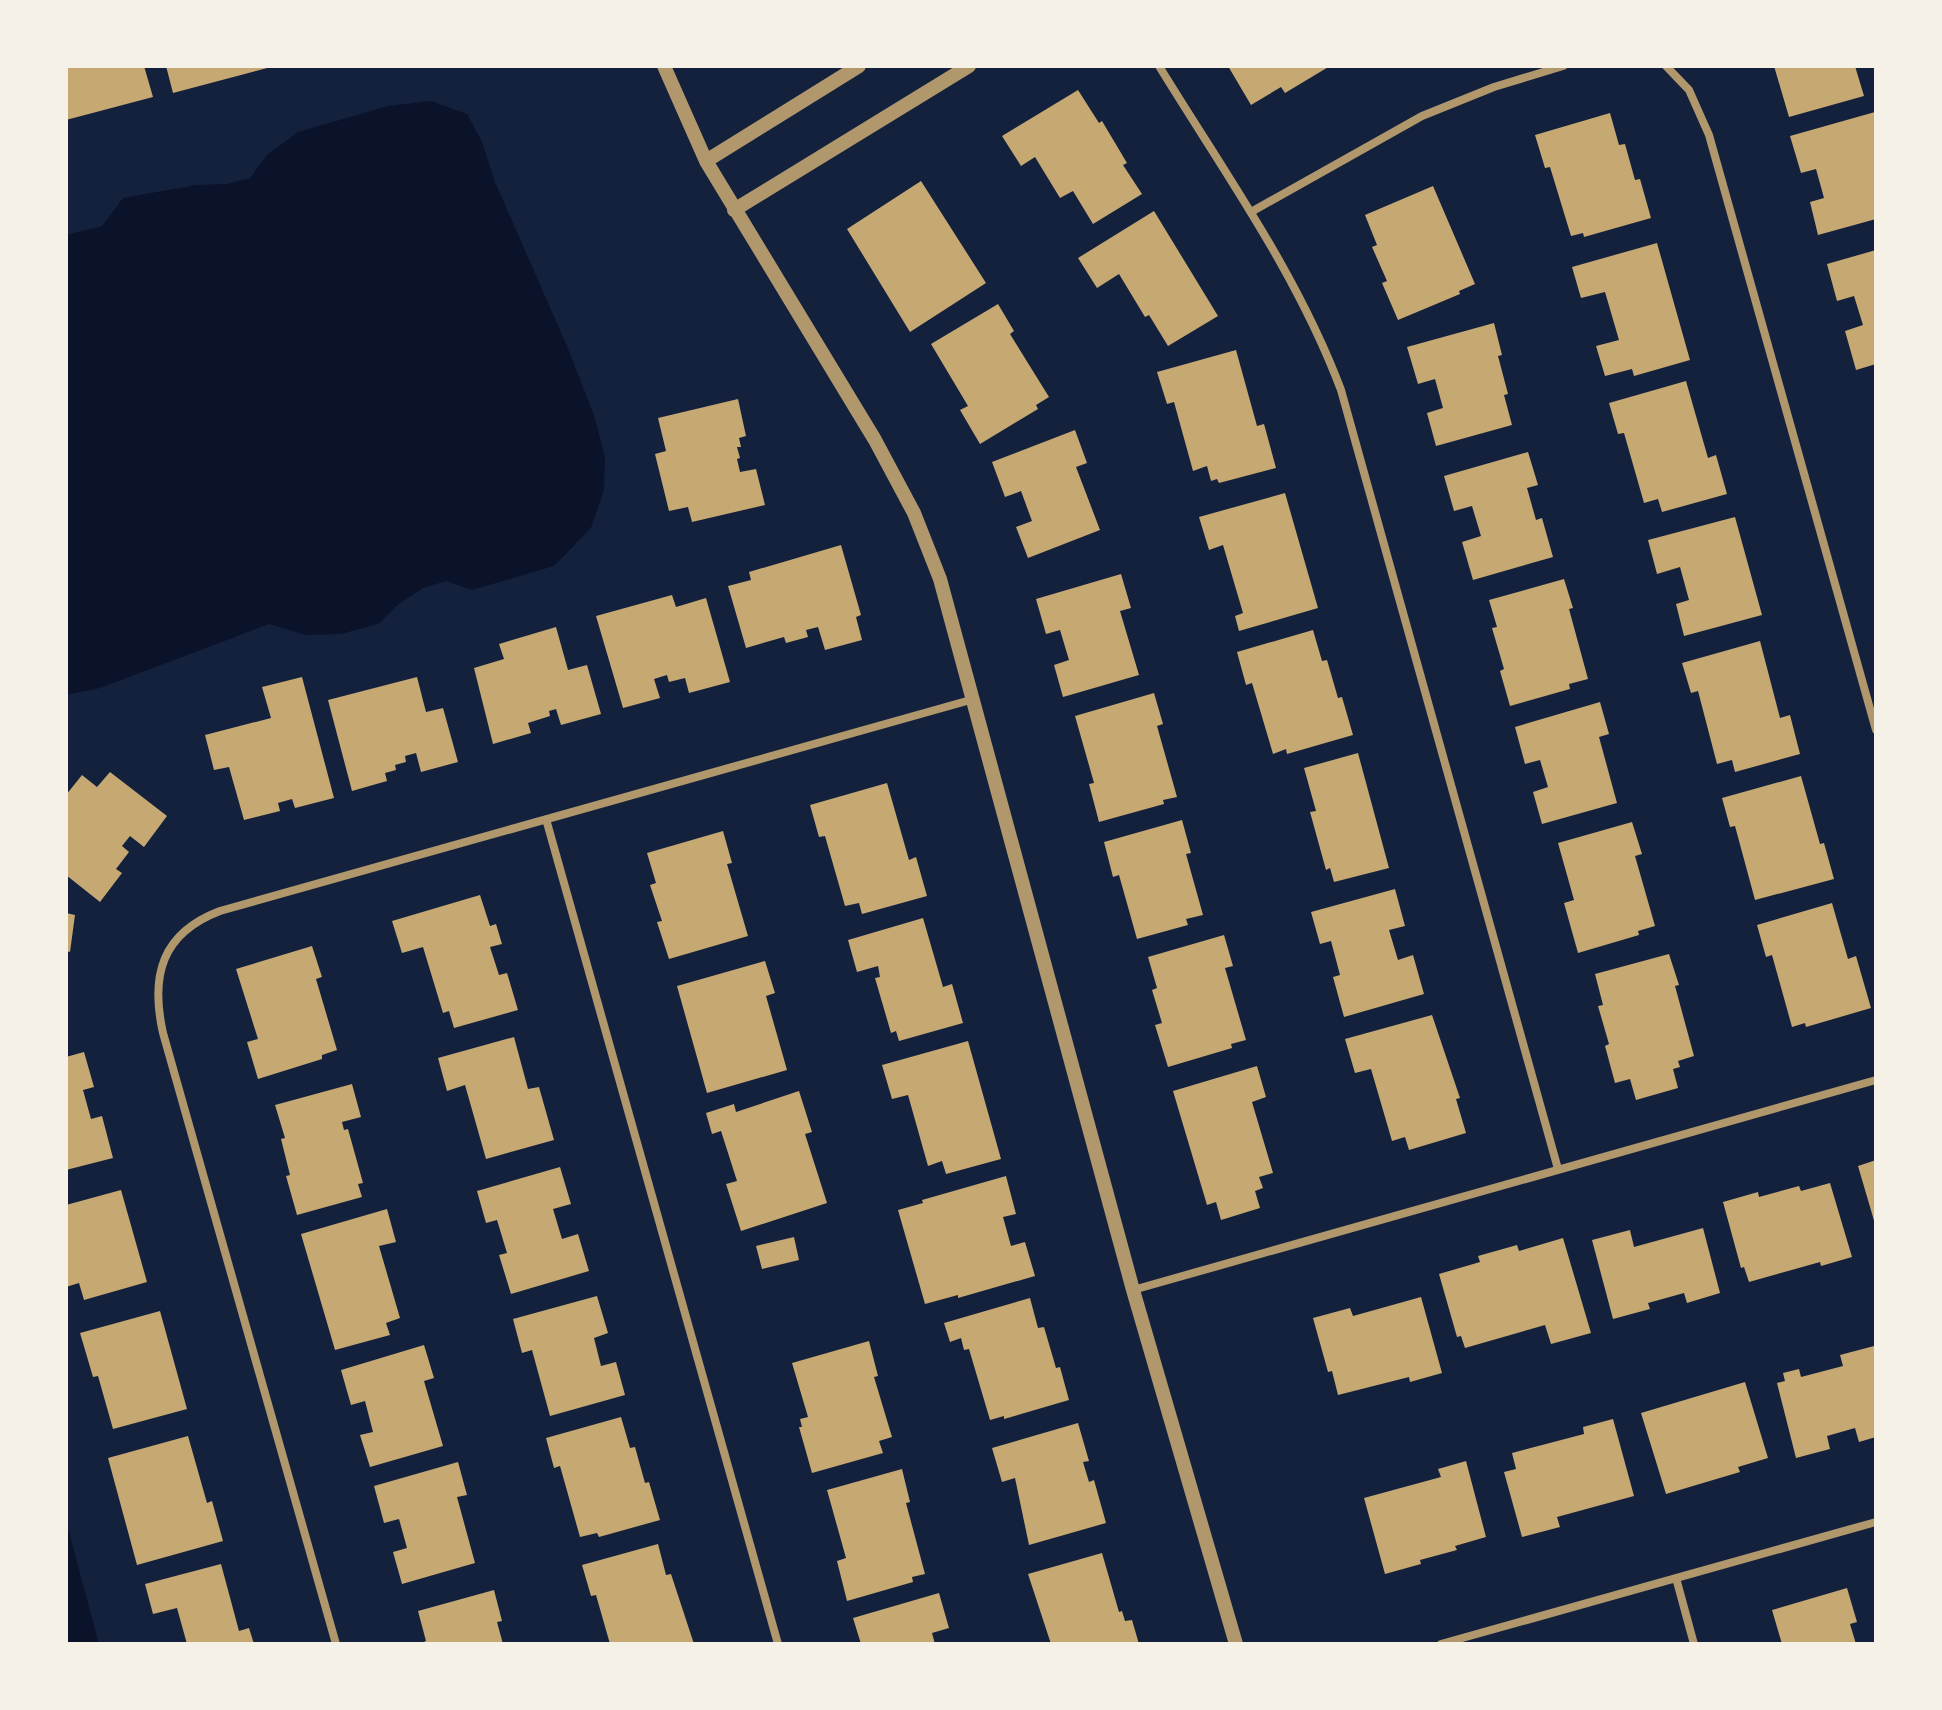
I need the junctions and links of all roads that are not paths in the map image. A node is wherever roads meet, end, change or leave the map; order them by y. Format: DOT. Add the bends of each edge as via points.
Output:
graph roads {
  1 [pos="664,66"];
  2 [pos="859,66"];
  3 [pos="969,66"];
  4 [pos="1159,66"];
  5 [pos="1563,66"];
  6 [pos="1669,68"];
  7 [pos="706,161"];
  8 [pos="734,210"];
  9 [pos="1251,212"];
  10 [pos="974,699"];
  11 [pos="1876,730"];
  12 [pos="546,819"];
  13 [pos="1876,1080"];
  14 [pos="1558,1169"];
  15 [pos="1133,1290"];
  16 [pos="1876,1522"];
  17 [pos="1676,1578"];
  18 [pos="336,1644"];
  19 [pos="778,1644"];
  20 [pos="1236,1644"];
  21 [pos="1441,1644"];
  22 [pos="1694,1644"];
  1 -- 7 [label="street"];
  2 -- 7 [label="street"];
  3 -- 8 [label="street"];
  4 -- 9 [label="street"];
  5 -- 9 [label="street" via="1422,116"];
  6 -- 11 [label="street" via="1695,100 1716,157"];
  7 -- 8 [label="street"];
  8 -- 10 [label="street" via="914,513 940,579"];
  9 -- 14 [label="street" via="1299,293 1345,402"];
  10 -- 12 [label="street"];
  10 -- 15 [label="street"];
  12 -- 18 [label="street" via="220,911 195,921 169,946 159,987 159,1019"];
  12 -- 19 [label="street"];
  13 -- 14 [label="street"];
  14 -- 15 [label="street"];
  15 -- 20 [label="street"];
  16 -- 17 [label="street"];
  17 -- 21 [label="street"];
  17 -- 22 [label="street"];
}
